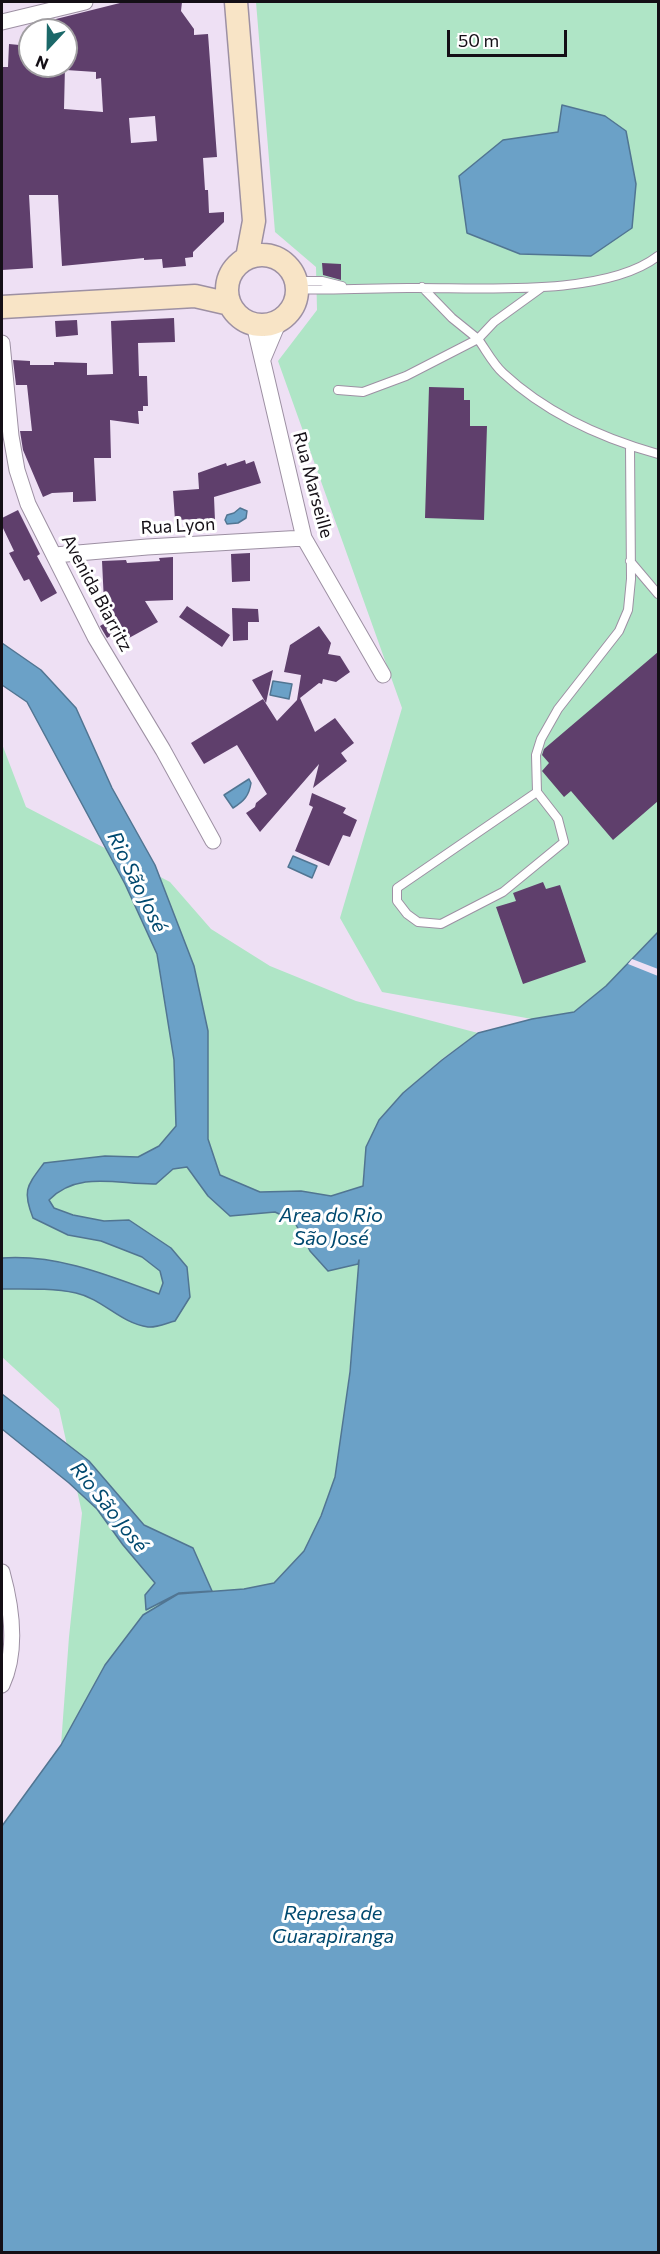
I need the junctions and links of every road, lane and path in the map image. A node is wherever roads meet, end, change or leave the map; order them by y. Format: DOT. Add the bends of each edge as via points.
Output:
graph roads {
  1 [pos="85,2"];
  2 [pos="236,2"];
  3 [pos="33,8"];
  4 [pos="2,22"];
  5 [pos="254,221"];
  6 [pos="658,255"];
  7 [pos="274,257"];
  8 [pos="247,258"];
  9 [pos="297,285"];
  10 [pos="422,287"];
  11 [pos="543,287"];
  12 [pos="229,293"];
  13 [pos="2,307"];
  14 [pos="279,321"];
  15 [pos="254,324"];
  16 [pos="478,339"];
  17 [pos="2,343"];
  18 [pos="263,359"];
  19 [pos="338,390"];
  20 [pos="630,446"];
  21 [pos="658,454"];
  22 [pos="304,538"];
  23 [pos="55,555"];
  24 [pos="630,561"];
  25 [pos="658,594"];
  26 [pos="383,675"];
  27 [pos="537,792"];
  28 [pos="213,841"];
  29 [pos="2,1572"];
  30 [pos="2,1684"];
  1 -- 3 [label="street"];
  2 -- 5 [label="main road"];
  3 -- 4 [label="street"];
  5 -- 7 [label="main road"];
  5 -- 8 [label="main road"];
  6 -- 11 [label="lane" via="613,278"];
  7 -- 8 [label="main road"];
  7 -- 9 [label="main road" via="288,266"];
  8 -- 12 [label="main road" via="231,273"];
  9 -- 10 [label="lane" via="321,290"];
  9 -- 14 [label="main road" via="296,302"];
  10 -- 11 [label="lane"];
  10 -- 16 [label="lane"];
  11 -- 16 [label="lane" via="494,321"];
  12 -- 13 [label="main road"];
  12 -- 15 [label="main road" via="236,313"];
  14 -- 15 [label="main road"];
  14 -- 18 [label="street"];
  15 -- 18 [label="street, Rua Marseille"];
  16 -- 19 [label="lane" via="406,376 363,392"];
  16 -- 20 [label="lane" via="501,372 532,397 593,432"];
  17 -- 23 [label="street, Avenida Biarritz" via="17,470 28,504"];
  18 -- 22 [label="street, Rua Marseille"];
  20 -- 21 [label="lane"];
  20 -- 24 [label="lane"];
  22 -- 23 [label="street, Rua Lyon"];
  22 -- 26 [label="street, Rua Marseille"];
  23 -- 28 [label="street, Avenida Biarritz" via="95,637"];
  24 -- 25 [label="lane"];
  24 -- 27 [label="lane" via="628,610 619,632 548,725 536,754"];
  27 -- 27 [label="lane" via="558,819 564,842 503,892 441,924 418,922 407,914 398,901 397,888"];
  29 -- 30 [label="street" via="11,1626 11,1651"];
}
